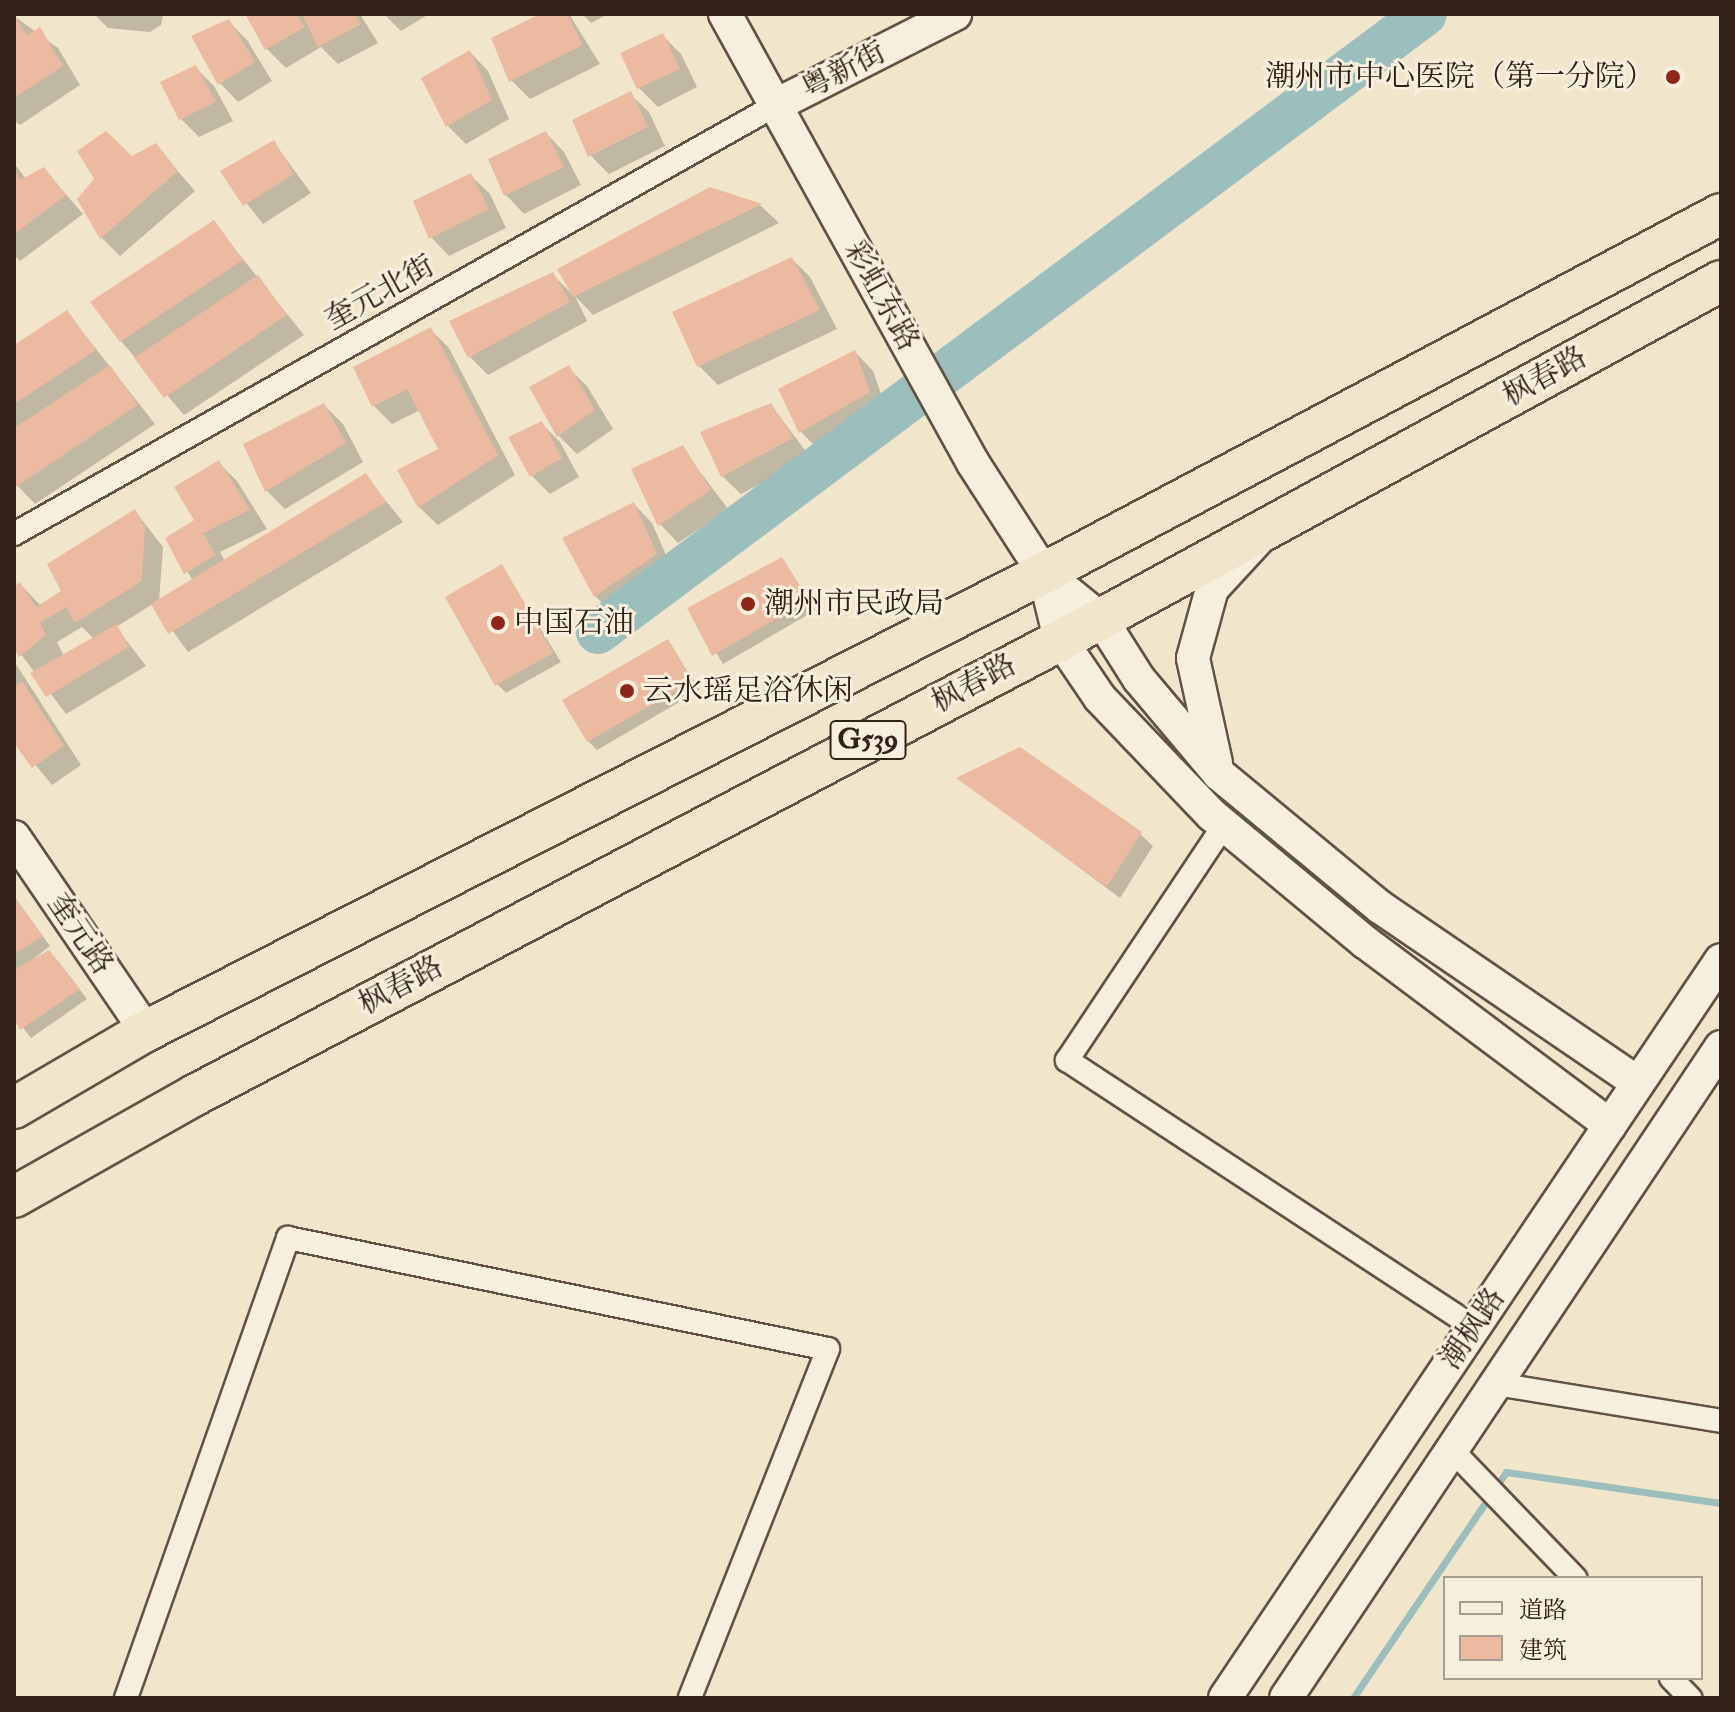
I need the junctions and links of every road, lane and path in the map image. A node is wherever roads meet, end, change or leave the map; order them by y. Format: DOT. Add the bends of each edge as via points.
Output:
graph roads {
  1 [pos="725,14"];
  2 [pos="955,14"];
  3 [pos="776,105"];
  4 [pos="1721,214"];
  5 [pos="1721,281"];
  6 [pos="1268,528"];
  7 [pos="14,534"];
  8 [pos="1044,573"];
  9 [pos="1101,619"];
  10 [pos="1060,639"];
  11 [pos="1219,774"];
  12 [pos="1224,825"];
  13 [pos="14,837"];
  14 [pos="1721,960"];
  15 [pos="146,1031"];
  16 [pos="1721,1047"];
  17 [pos="1638,1083"];
  18 [pos="14,1108"];
  19 [pos="1610,1125"];
  20 [pos="14,1197"];
  21 [pos="1474,1327"];
  22 [pos="1496,1384"];
  23 [pos="1721,1421"];
  24 [pos="1452,1450"];
  25 [pos="1573,1576"];
  26 [pos="1673,1680"];
  27 [pos="126,1698"];
  28 [pos="690,1698"];
  29 [pos="1225,1698"];
  30 [pos="1286,1698"];
  31 [pos="1690,1698"];
  1 -- 3 [label="main road, 彩虹东路"];
  2 -- 3 [label="main road, 粤新街"];
  3 -- 7 [label="street, 奎元北街"];
  3 -- 8 [label="main road, 彩虹东路" via="973,463"];
  4 -- 8 [label="highway, 枫春路 / G539"];
  5 -- 6 [label="highway, 枫春路 / G539"];
  6 -- 9 [label="highway, 枫春路 / G539"];
  6 -- 11 [label="main road" via="1212,589 1193,658"];
  8 -- 9 [label="main road"];
  8 -- 10 [label="main road"];
  8 -- 15 [label="highway, 枫春路 / G539"];
  9 -- 10 [label="highway, 枫春路 / G539"];
  9 -- 11 [label="main road" via="1139,679"];
  10 -- 12 [label="main road" via="1100,698"];
  10 -- 20 [label="highway, 枫春路 / G539" via="195,1095"];
  11 -- 17 [label="main road" via="1380,907"];
  12 -- 19 [label="main road" via="1365,942"];
  12 -- 21 [label="street" via="1067,1060"];
  13 -- 15 [label="main road, 奎元路"];
  14 -- 17 [label="main road, 潮枫路"];
  15 -- 18 [label="highway, 枫春路 / G539"];
  16 -- 22 [label="main road, 潮枫路"];
  17 -- 19 [label="main road, 潮枫路"];
  19 -- 21 [label="main road, 潮枫路"];
  21 -- 29 [label="main road, 潮枫路"];
  22 -- 23 [label="street"];
  22 -- 24 [label="main road, 潮枫路"];
  24 -- 25 [label="street"];
  24 -- 30 [label="main road, 潮枫路"];
  26 -- 31 [label="street"];
  27 -- 28 [label="street" via="288,1238 828,1349"];
}
